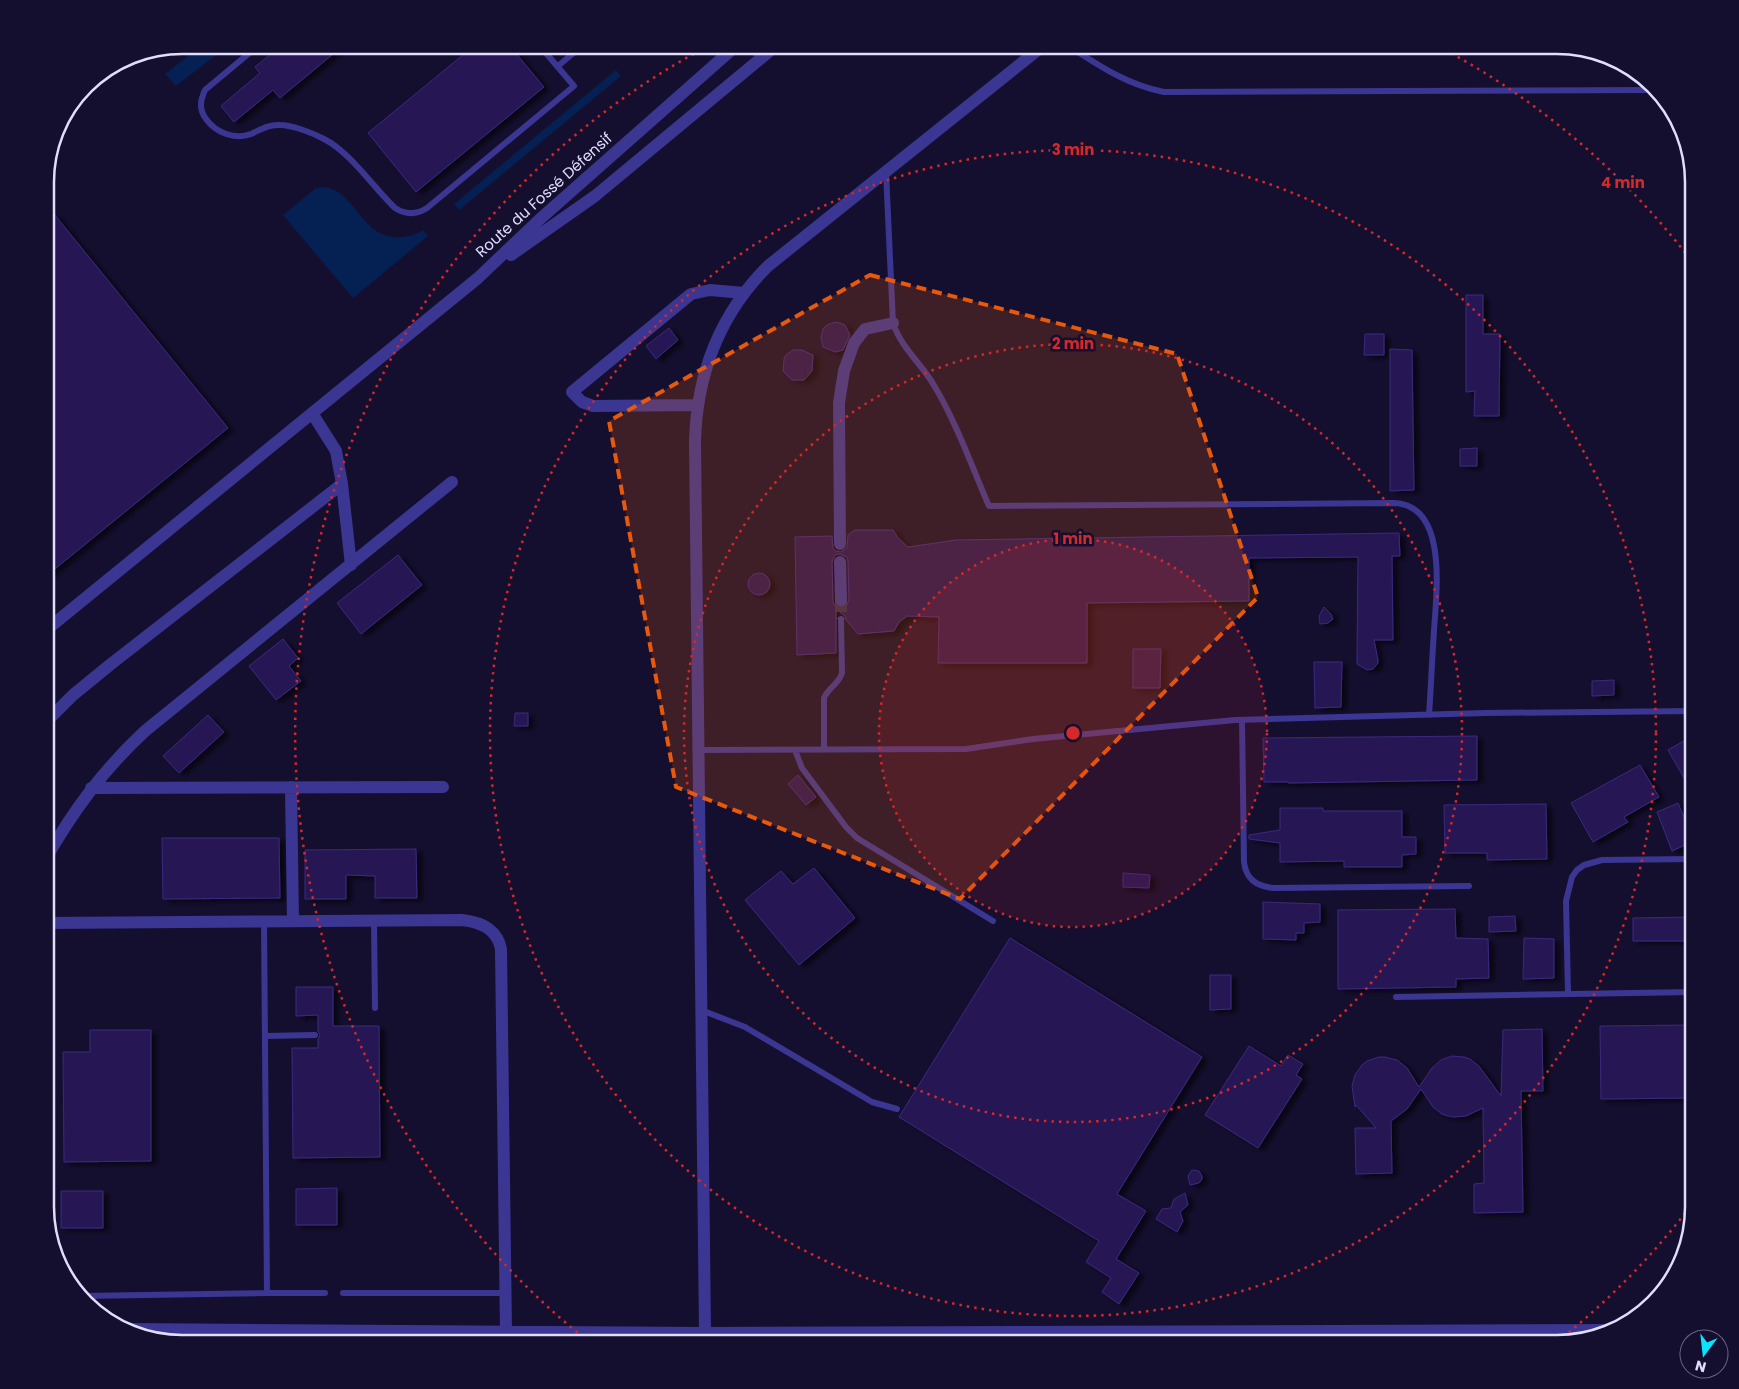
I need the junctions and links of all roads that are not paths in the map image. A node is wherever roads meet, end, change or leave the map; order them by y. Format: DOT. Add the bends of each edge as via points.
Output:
graph roads {
  1 [pos="248,54"];
  2 [pos="547,54"];
  3 [pos="572,54"];
  4 [pos="728,54"];
  5 [pos="757,54"];
  6 [pos="767,54"];
  7 [pos="1033,54"];
  8 [pos="1082,54"];
  9 [pos="762,58"];
  10 [pos="558,66"];
  11 [pos="1646,90"];
  12 [pos="886,171"];
  13 [pos="478,278"];
  14 [pos="744,292"];
  15 [pos="893,323"];
  16 [pos="697,404"];
  17 [pos="312,413"];
  18 [pos="452,482"];
  19 [pos="342,484"];
  20 [pos="840,544"];
  21 [pos="840,562"];
  22 [pos="350,565"];
  23 [pos="841,600"];
  24 [pos="841,620"];
  25 [pos="54,624"];
  26 [pos="1685,711"];
  27 [pos="54,714"];
  28 [pos="1429,715"];
  29 [pos="1242,720"];
  30 [pos="698,750"];
  31 [pos="795,750"];
  32 [pos="824,750"];
  33 [pos="291,787"];
  34 [pos="443,787"];
  35 [pos="91,788"];
  36 [pos="54,845"];
  37 [pos="1685,859"];
  38 [pos="1468,886"];
  39 [pos="293,920"];
  40 [pos="374,920"];
  41 [pos="264,921"];
  42 [pos="993,921"];
  43 [pos="54,923"];
  44 [pos="1685,992"];
  45 [pos="1568,994"];
  46 [pos="1396,997"];
  47 [pos="375,1008"];
  48 [pos="701,1010"];
  49 [pos="314,1035"];
  50 [pos="265,1036"];
  51 [pos="897,1110"];
  52 [pos="267,1293"];
  53 [pos="325,1293"];
  54 [pos="343,1293"];
  55 [pos="505,1293"];
  56 [pos="89,1296"];
  57 [pos="146,1330"];
  58 [pos="1591,1330"];
  59 [pos="506,1332"];
  60 [pos="705,1333"];
  61 [pos="366,1335"];
  62 [pos="496,1335"];
  1 -- 10 [label="lane" via="205,90 201,108 217,130 231,136 243,136 280,125 321,137 338,148 395,208 411,213 427,208 574,86"];
  2 -- 10 [label="lane"];
  3 -- 10 [label="lane"];
  4 -- 13 [label="street, Route du Fossé Défensif" via="540,219"];
  5 -- 9 [label="lane"];
  6 -- 9 [label="street, Route du Fossé Défensif"];
  7 -- 12 [label="street"];
  8 -- 11 [label="lane" via="1121,78 1164,92"];
  9 -- 13 [label="street, Route du Fossé Défensif" via="595,196"];
  12 -- 14 [label="street" via="775,259"];
  12 -- 15 [label="lane"];
  13 -- 17 [label="street"];
  14 -- 16 [label="street" via="714,343"];
  14 -- 16 [label="street" via="710,290 691,294 572,392 582,402 593,406"];
  15 -- 20 [label="street" via="865,330 854,343 844,371 839,403"];
  15 -- 28 [label="lane" via="898,336 946,406 989,506 1394,503 1407,504 1414,509 1430,531 1437,565"];
  16 -- 30 [label="street"];
  17 -- 19 [label="street" via="336,451"];
  17 -- 25 [label="street"];
  18 -- 22 [label="street"];
  19 -- 22 [label="street"];
  19 -- 27 [label="street" via="110,664"];
  21 -- 23 [label="street"];
  22 -- 35 [label="street" via="145,731"];
  24 -- 32 [label="lane" via="842,673 824,698"];
  26 -- 28 [label="lane"];
  28 -- 29 [label="lane"];
  29 -- 32 [label="lane" via="1033,739 976,749"];
  29 -- 38 [label="lane" via="1244,862 1252,881 1273,888"];
  30 -- 31 [label="lane"];
  30 -- 48 [label="street"];
  31 -- 32 [label="lane"];
  31 -- 42 [label="lane" via="802,768 857,838"];
  33 -- 34 [label="street"];
  33 -- 35 [label="street"];
  33 -- 39 [label="street"];
  35 -- 36 [label="street"];
  37 -- 45 [label="lane" via="1602,860 1577,870 1566,901"];
  39 -- 40 [label="street"];
  39 -- 41 [label="street"];
  40 -- 47 [label="lane"];
  40 -- 55 [label="street" via="469,921 490,929 500,942"];
  41 -- 43 [label="street"];
  41 -- 50 [label="lane"];
  44 -- 45 [label="lane"];
  45 -- 46 [label="lane"];
  48 -- 51 [label="lane" via="745,1027 877,1105"];
  48 -- 60 [label="street"];
  49 -- 50 [label="lane"];
  50 -- 52 [label="lane"];
  52 -- 53 [label="lane"];
  52 -- 56 [label="lane"];
  54 -- 55 [label="lane"];
  55 -- 59 [label="street"];
  57 -- 61 [label="street"];
  58 -- 60 [label="street"];
  59 -- 60 [label="street"];
  59 -- 62 [label="street"];
}
